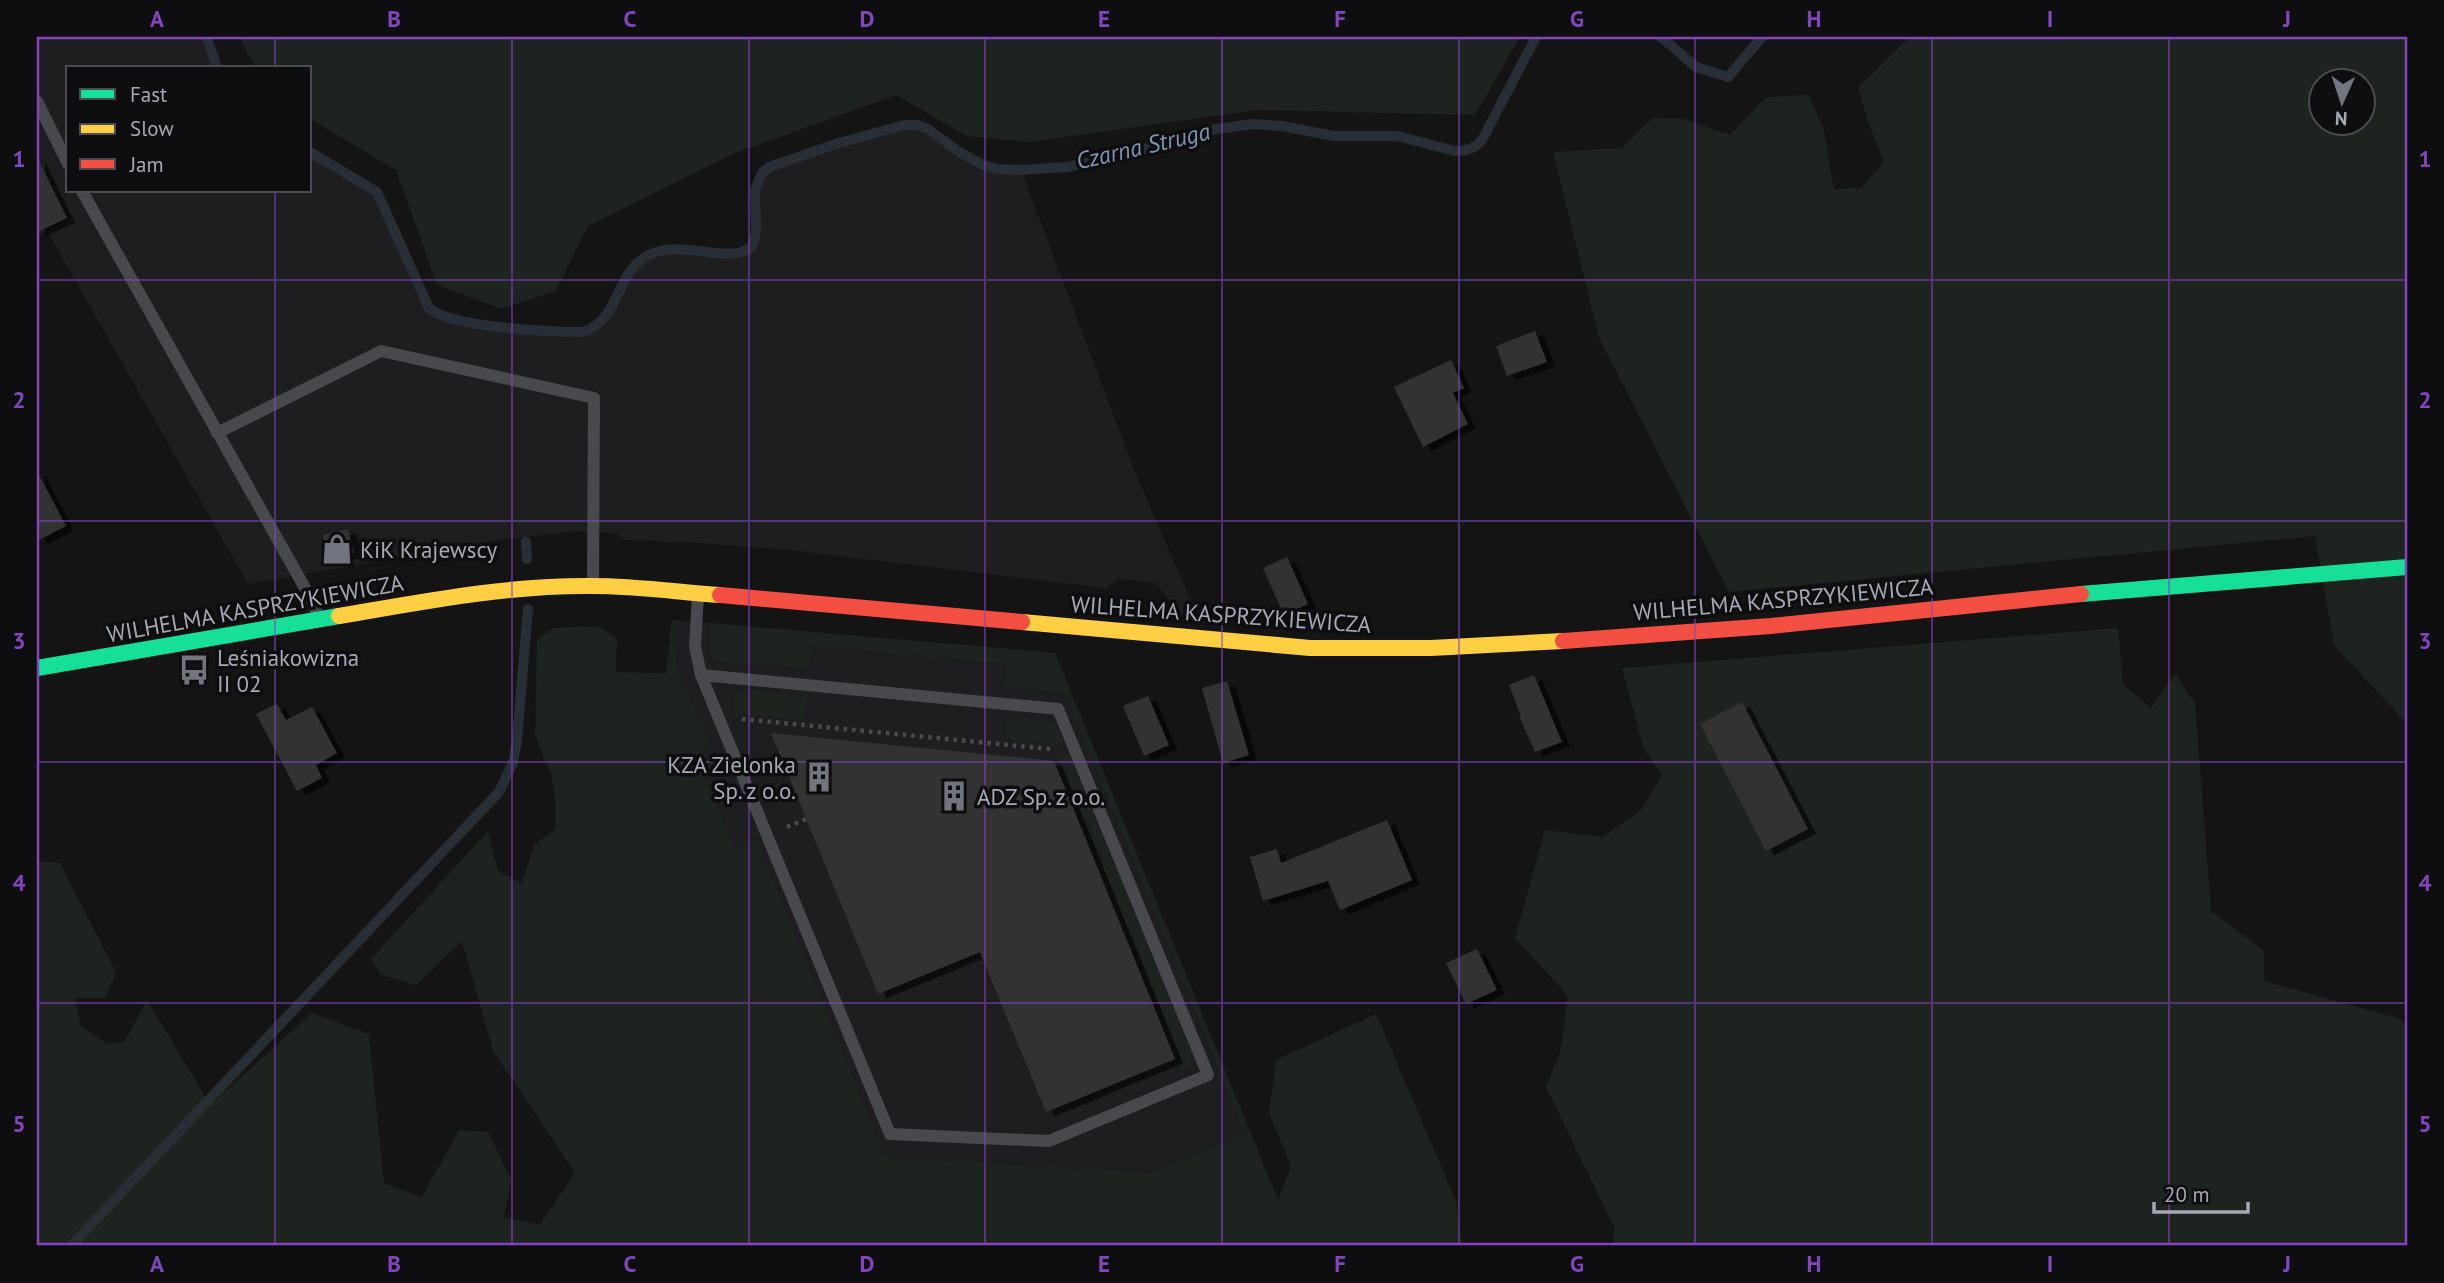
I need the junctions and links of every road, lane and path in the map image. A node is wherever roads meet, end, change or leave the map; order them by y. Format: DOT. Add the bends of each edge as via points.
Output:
graph roads {
  1 [pos="37,101"];
  2 [pos="66,160"];
  3 [pos="83,192"];
  4 [pos="218,433"];
  5 [pos="2407,567"];
  6 [pos="593,586"];
  7 [pos="698,593"];
  8 [pos="320,620"];
  9 [pos="37,668"];
  10 [pos="701,675"];
  11 [pos="718,717"];
  12 [pos="1075,752"];
  1 -- 2 [label="lane"];
  3 -- 4 [label="lane"];
  4 -- 6 [label="lane" via="381,351 594,398"];
  4 -- 8 [label="lane"];
  5 -- 7 [label="street, WILHELMA KASPRZYKIEWICZA" via="2013,600 1771,626 1431,648 1310,648"];
  6 -- 7 [label="street, WILHELMA KASPRZYKIEWICZA"];
  6 -- 8 [label="street, WILHELMA KASPRZYKIEWICZA" via="447,598"];
  7 -- 10 [label="lane" via="695,646"];
  8 -- 9 [label="street, WILHELMA KASPRZYKIEWICZA"];
  10 -- 11 [label="lane"];
  10 -- 12 [label="lane" via="1058,709"];
  11 -- 12 [label="path"];
  11 -- 12 [label="lane" via="890,1134 1049,1141 1208,1075"];
}
